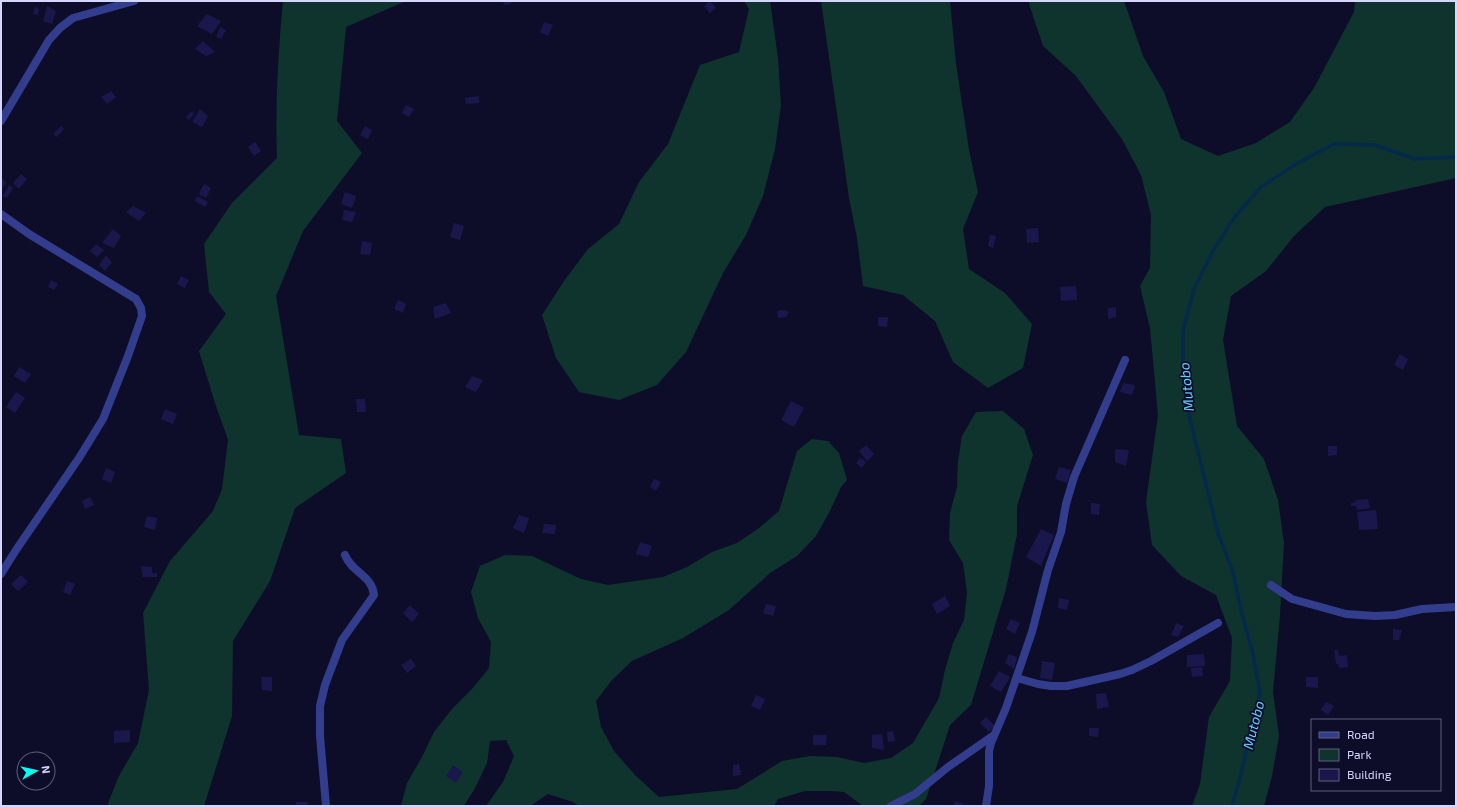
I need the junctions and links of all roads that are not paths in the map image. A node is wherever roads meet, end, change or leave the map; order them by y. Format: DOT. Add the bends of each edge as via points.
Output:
graph roads {
  1 [pos="134,1"];
  2 [pos="1,121"];
  3 [pos="1,214"];
  4 [pos="1125,360"];
  5 [pos="345,555"];
  6 [pos="1,574"];
  7 [pos="1271,585"];
  8 [pos="1456,607"];
  9 [pos="1218,623"];
  10 [pos="1017,678"];
  11 [pos="994,735"];
  12 [pos="326,806"];
  13 [pos="891,806"];
  14 [pos="986,806"];
  1 -- 2 [label="street" via="73,18 60,28 49,40"];
  3 -- 6 [label="street" via="136,299 142,316 103,419"];
  4 -- 10 [label="street" via="1074,477"];
  5 -- 12 [label="street" via="352,567 369,581 374,595 342,640 320,706 319,724"];
  7 -- 8 [label="street" via="1292,599 1346,614 1394,615 1422,609"];
  9 -- 10 [label="street" via="1151,661 1120,674 1067,686 1038,684"];
  10 -- 11 [label="street"];
  11 -- 13 [label="street" via="915,794"];
  11 -- 14 [label="street" via="989,751"];
}
